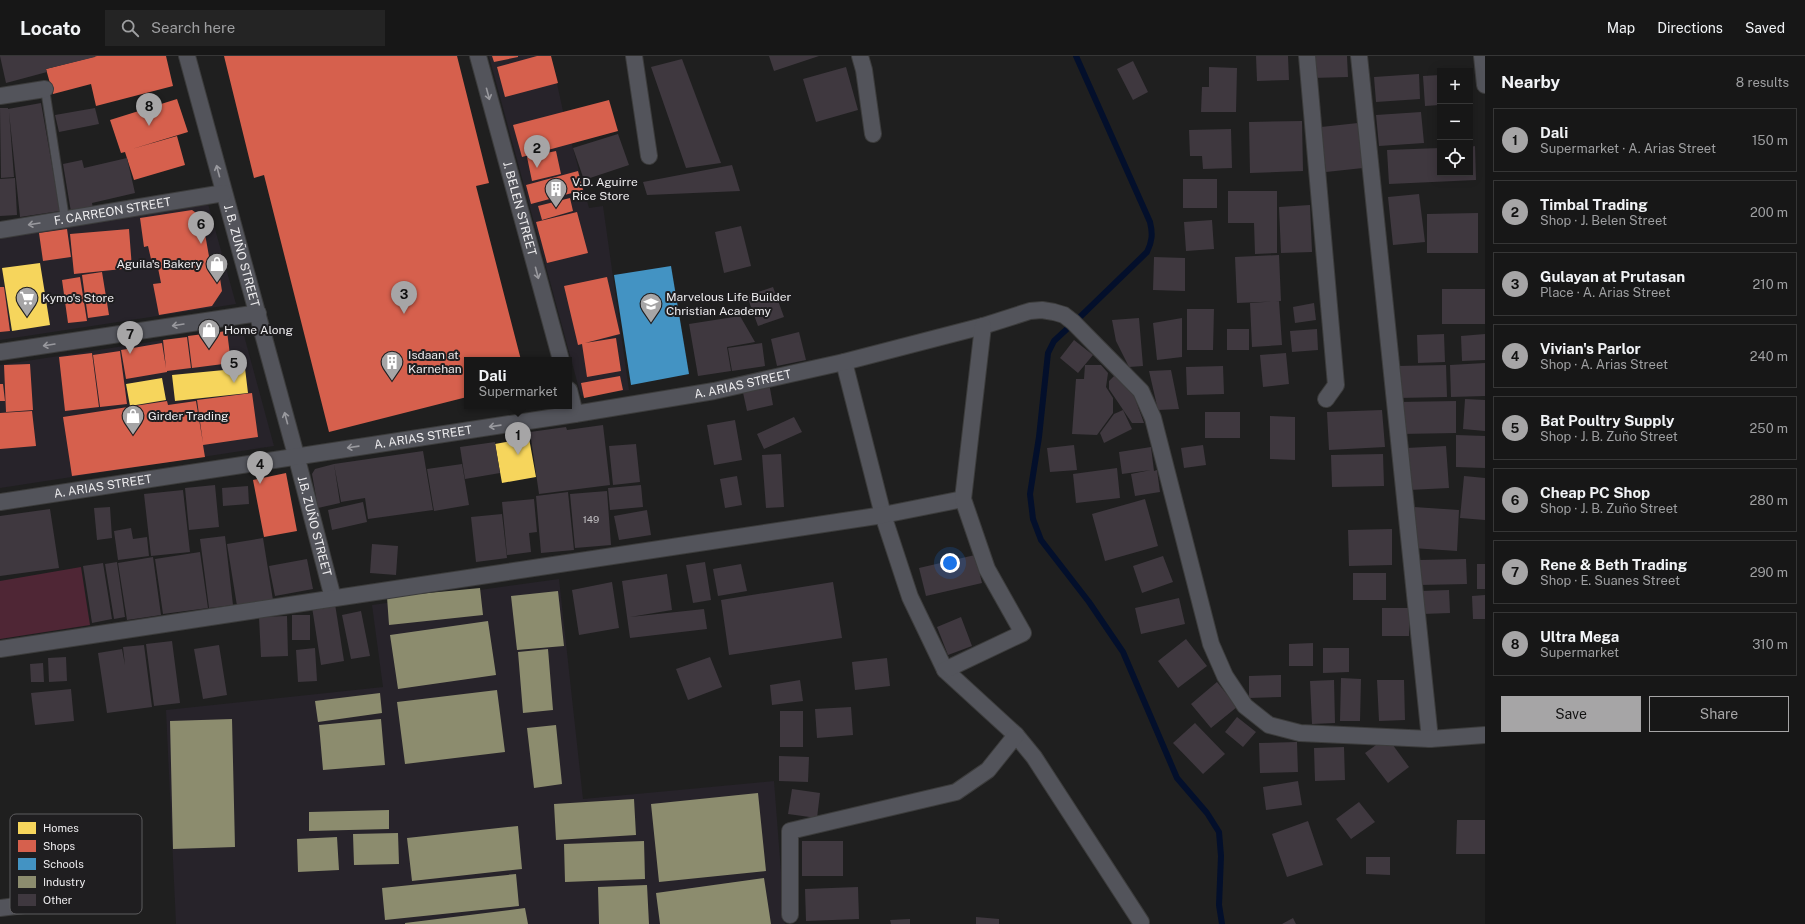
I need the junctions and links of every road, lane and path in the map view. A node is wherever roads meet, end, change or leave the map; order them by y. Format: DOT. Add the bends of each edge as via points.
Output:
graph roads {
  1 [pos="187,56"];
  2 [pos="478,56"];
  3 [pos="634,56"];
  4 [pos="860,56"];
  5 [pos="1307,56"];
  6 [pos="1359,56"];
  7 [pos="1482,56"];
  8 [pos="1485,85"];
  9 [pos="45,88"];
  10 [pos="0,96"];
  11 [pos="873,134"];
  12 [pos="649,156"];
  13 [pos="224,193"];
  14 [pos="65,219"];
  15 [pos="0,230"];
  16 [pos="258,313"];
  17 [pos="983,326"];
  18 [pos="0,352"];
  19 [pos="560,357"];
  20 [pos="844,362"];
  21 [pos="1326,399"];
  22 [pos="572,402"];
  23 [pos="575,414"];
  24 [pos="296,455"];
  25 [pos="963,499"];
  26 [pos="0,502"];
  27 [pos="883,515"];
  28 [pos="333,598"];
  29 [pos="0,649"];
  30 [pos="945,670"];
  31 [pos="1016,734"];
  32 [pos="1485,735"];
  33 [pos="1430,739"];
  34 [pos="10,907"];
  35 [pos="0,908"];
  36 [pos="790,915"];
  37 [pos="1142,922"];
  13 -- 1 [label="street, J. B. ZUÑO STREET, one-way"];
  2 -- 19 [label="street, J. BELEN STREET, one-way"];
  3 -- 12 [label="street"];
  4 -- 11 [label="street"];
  5 -- 21 [label="street" via="1336,385"];
  6 -- 33 [label="street"];
  7 -- 8 [label="street"];
  9 -- 10 [label="street"];
  9 -- 14 [label="lane"];
  13 -- 14 [label="street, F. CARREON STREET"];
  13 -- 16 [label="street, J. B. ZUÑO STREET"];
  14 -- 15 [label="street, F. CARREON STREET, one-way"];
  16 -- 18 [label="street, one-way"];
  24 -- 16 [label="street, J. B. ZUÑO STREET, one-way"];
  17 -- 20 [label="street, A. ARIAS STREET"];
  17 -- 25 [label="street"];
  17 -- 33 [label="street, A. ARIAS STREET" via="1030,311 1042,310 1064,315 1094,342 1141,392 1153,418 1211,644 1225,676 1245,706 1269,725 1300,733"];
  20 -- 23 [label="street, A. ARIAS STREET" via="714,391"];
  20 -- 27 [label="street"];
  22 -- 23 [label="street"];
  23 -- 24 [label="street, A. ARIAS STREET, one-way"];
  24 -- 26 [label="street, A. ARIAS STREET"];
  24 -- 28 [label="street, J.B. ZUÑO STREET"];
  25 -- 27 [label="street"];
  25 -- 30 [label="street" via="986,570 1023,633"];
  27 -- 28 [label="street"];
  27 -- 30 [label="street" via="910,597"];
  28 -- 29 [label="street"];
  30 -- 31 [label="street"];
  31 -- 36 [label="street" via="988,770 956,792 790,831"];
  31 -- 37 [label="street" via="1045,772"];
  32 -- 33 [label="street, A. ARIAS STREET"];
  34 -- 35 [label="street"];
}
